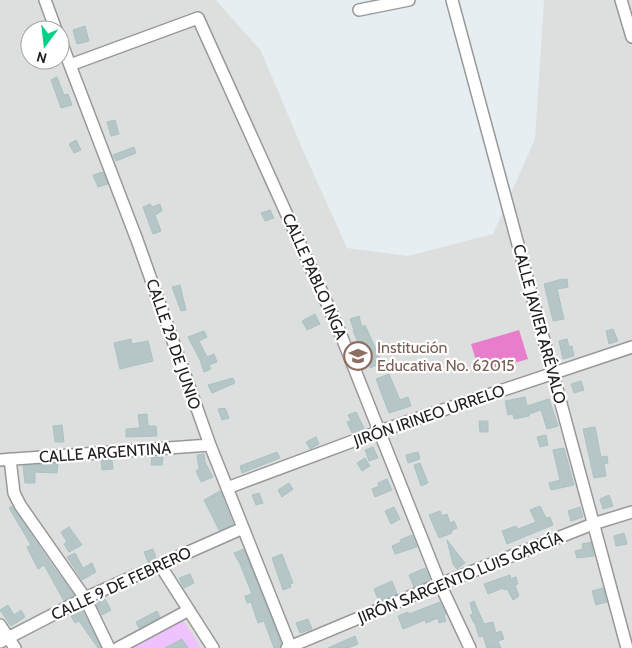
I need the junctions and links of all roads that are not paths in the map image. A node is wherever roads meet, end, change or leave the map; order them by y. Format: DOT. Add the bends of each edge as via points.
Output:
graph roads {
  1 [pos="45,0"];
  2 [pos="409,0"];
  3 [pos="452,0"];
  4 [pos="621,0"];
  5 [pos="359,10"];
  6 [pos="52,20"];
  7 [pos="632,37"];
  8 [pos="70,65"];
  9 [pos="632,347"];
  10 [pos="554,373"];
  11 [pos="380,431"];
  12 [pos="210,445"];
  13 [pos="5,460"];
  14 [pos="227,488"];
  15 [pos="632,512"];
  16 [pos="593,524"];
  17 [pos="243,528"];
  18 [pos="160,565"];
  19 [pos="440,584"];
  20 [pos="85,598"];
  21 [pos="189,610"];
  22 [pos="0,625"];
  23 [pos="4,639"];
  24 [pos="290,647"];
  25 [pos="15,648"];
  26 [pos="109,648"];
  27 [pos="118,648"];
  28 [pos="213,648"];
  29 [pos="470,648"];
  30 [pos="627,648"];
  1 -- 6 [label="street"];
  2 -- 5 [label="street"];
  3 -- 10 [label="street, CALLE JAVIER ARÉVALO"];
  4 -- 7 [label="street"];
  8 -- 11 [label="street, CALLE PABLO INGA" via="198,18 339,330"];
  8 -- 12 [label="street, CALLE 29 DE JUNIO" via="138,240"];
  9 -- 10 [label="street, JIRÓN IRINEO URRELO"];
  10 -- 11 [label="street, JIRÓN IRINEO URRELO"];
  10 -- 16 [label="street, CALLE JAVIER ARÉVALO"];
  11 -- 14 [label="street, JIRÓN IRINEO URRELO"];
  11 -- 19 [label="street, CALLE PABLO INGA"];
  12 -- 13 [label="street, CALLE ARGENTINA"];
  12 -- 14 [label="street, CALLE 29 DE JUNIO"];
  13 -- 20 [label="street" via="20,505"];
  14 -- 17 [label="street, CALLE 29 DE JUNIO"];
  15 -- 16 [label="street, JIRÓN SARGENTO LUIS GARCÍA"];
  16 -- 19 [label="street, JIRÓN SARGENTO LUIS GARCÍA"];
  16 -- 30 [label="street, CALLE JAVIER ARÉVALO"];
  17 -- 18 [label="street, CALLE 9 DE FEBRERO"];
  17 -- 24 [label="street, CALLE 29 DE JUNIO"];
  18 -- 20 [label="street, CALLE 9 DE FEBRERO"];
  18 -- 21 [label="street"];
  19 -- 24 [label="street, JIRÓN SARGENTO LUIS GARCÍA"];
  19 -- 29 [label="street, CALLE PABLO INGA"];
  20 -- 23 [label="street, CALLE 9 DE FEBRERO"];
  20 -- 26 [label="street"];
  21 -- 27 [label="street"];
  21 -- 28 [label="street"];
  22 -- 23 [label="street"];
  23 -- 25 [label="street"];
}
